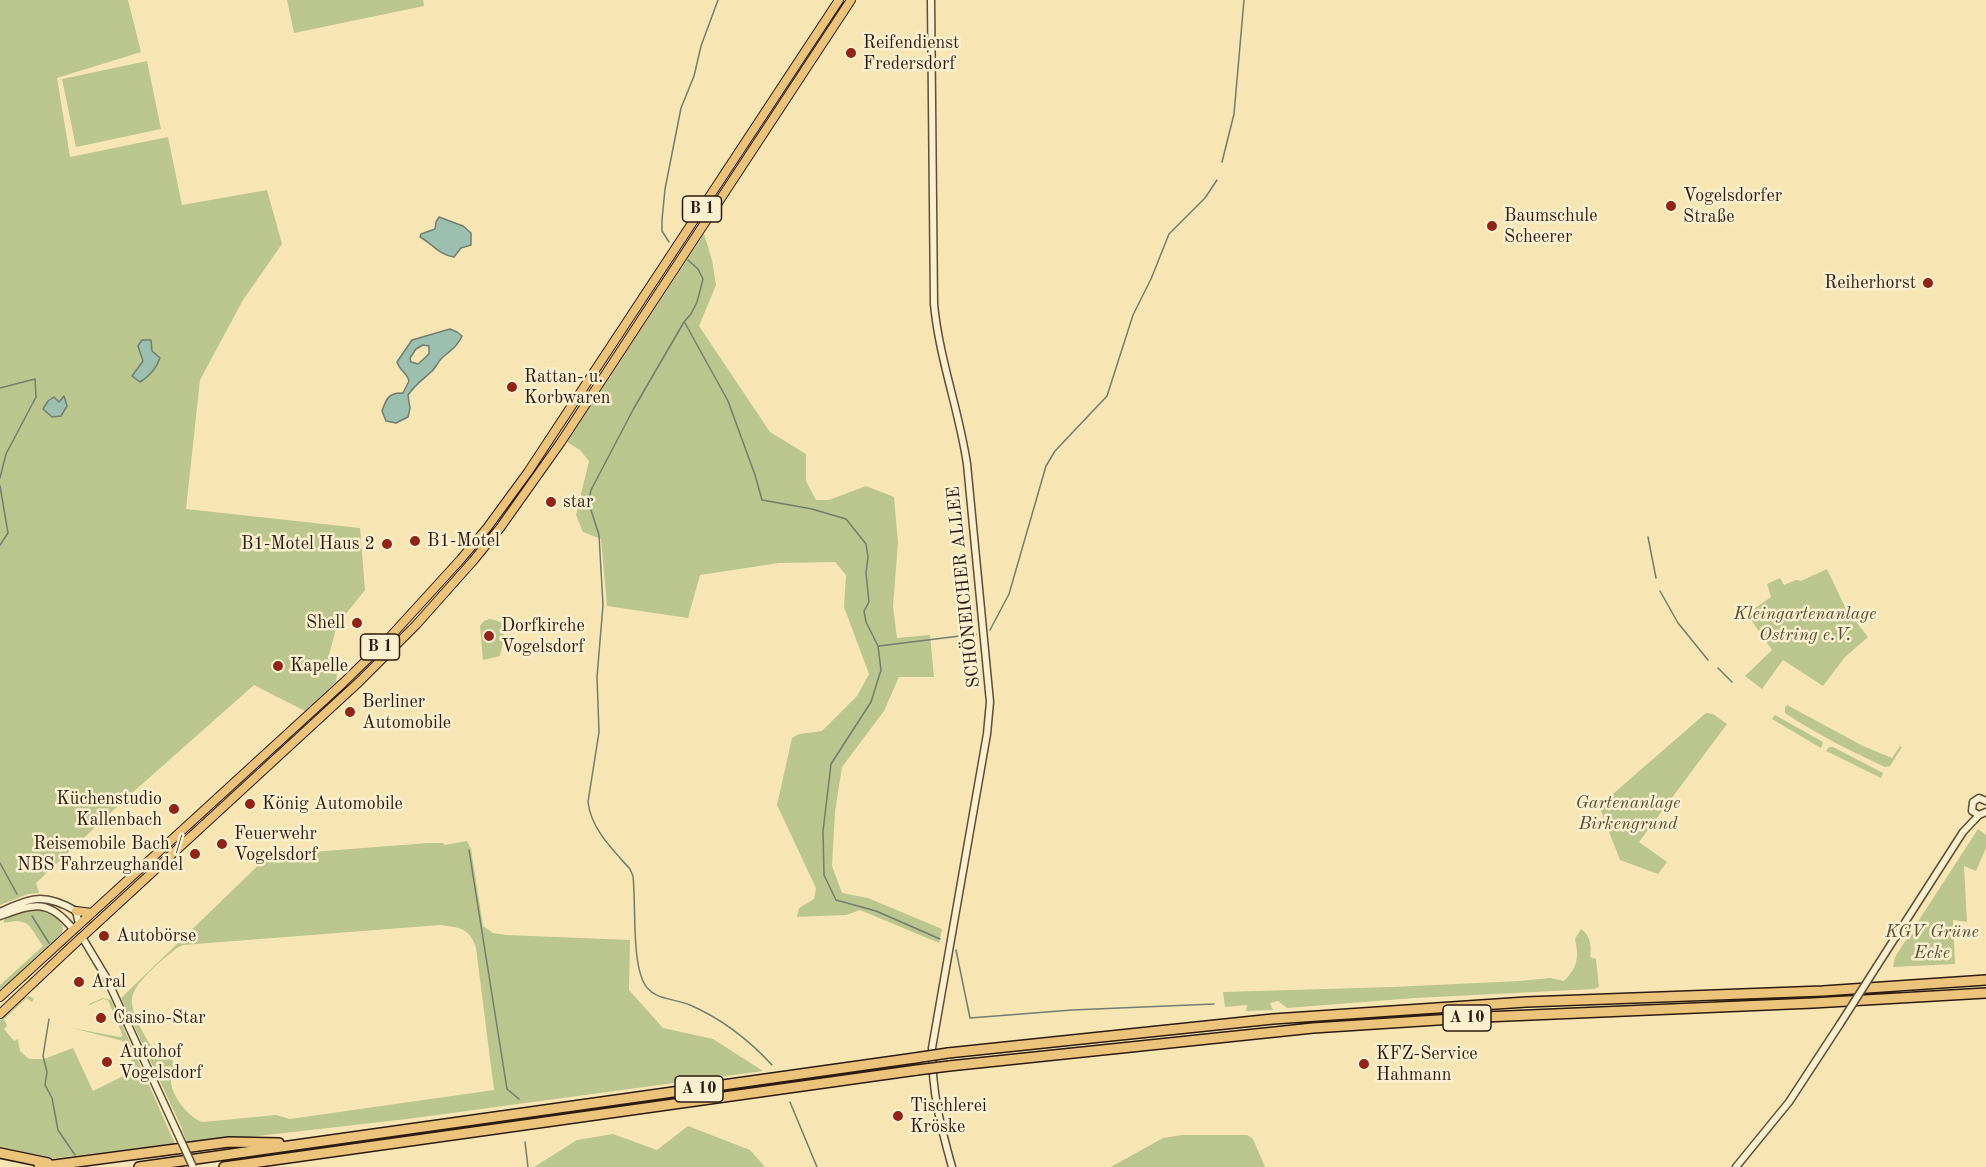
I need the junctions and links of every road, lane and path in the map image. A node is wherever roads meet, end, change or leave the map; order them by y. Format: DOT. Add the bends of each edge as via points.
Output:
graph roads {
  1 [pos="839,0"];
  2 [pos="851,0"];
  3 [pos="931,0"];
  4 [pos="1985,798"];
  5 [pos="1972,811"];
  6 [pos="1983,814"];
  7 [pos="1964,832"];
  8 [pos="76,911"];
  9 [pos="92,913"];
  10 [pos="0,914"];
  11 [pos="76,926"];
  12 [pos="82,937"];
  13 [pos="1986,980"];
  14 [pos="1986,993"];
  15 [pos="0,997"];
  16 [pos="0,1014"];
  17 [pos="305,1144"];
  18 [pos="0,1153"];
  19 [pos="308,1155"];
  20 [pos="56,1164"];
  21 [pos="39,1167"];
  22 [pos="139,1167"];
  23 [pos="193,1167"];
  24 [pos="224,1167"];
  25 [pos="268,1167"];
  26 [pos="952,1167"];
  27 [pos="1736,1167"];
  1 -- 9 [label="main road, B 1" via="564,418 483,533 423,602 343,683"];
  2 -- 12 [label="main road, B 1" via="561,442 473,561 359,682"];
  3 -- 26 [label="street, SCHÖNEICHER ALLEE" via="934,304 967,464 990,702 932,1048 934,1095"];
  4 -- 5 [label="street" via="1972,802"];
  5 -- 6 [label="street"];
  5 -- 7 [label="street"];
  6 -- 7 [label="street"];
  7 -- 27 [label="street, bridge" via="1789,1102"];
  8 -- 9 [label="main road"];
  8 -- 10 [label="street" via="38,898 23,900"];
  8 -- 11 [label="street"];
  9 -- 11 [label="main road, B 1"];
  10 -- 11 [label="street" via="28,906 43,907"];
  11 -- 12 [label="main road"];
  11 -- 15 [label="main road, B 1"];
  12 -- 16 [label="main road, B 1"];
  12 -- 23 [label="street, bridge" via="106,977"];
  13 -- 17 [label="highway, A 10, bridge" via="1285,1018 948,1053"];
  14 -- 19 [label="highway, A 10, bridge" via="1313,1028 917,1070"];
  17 -- 20 [label="highway" via="230,1142"];
  17 -- 22 [label="highway, A 10"];
  18 -- 20 [label="highway"];
  19 -- 24 [label="highway, A 10"];
  19 -- 25 [label="highway"];
  20 -- 21 [label="highway"];
}
